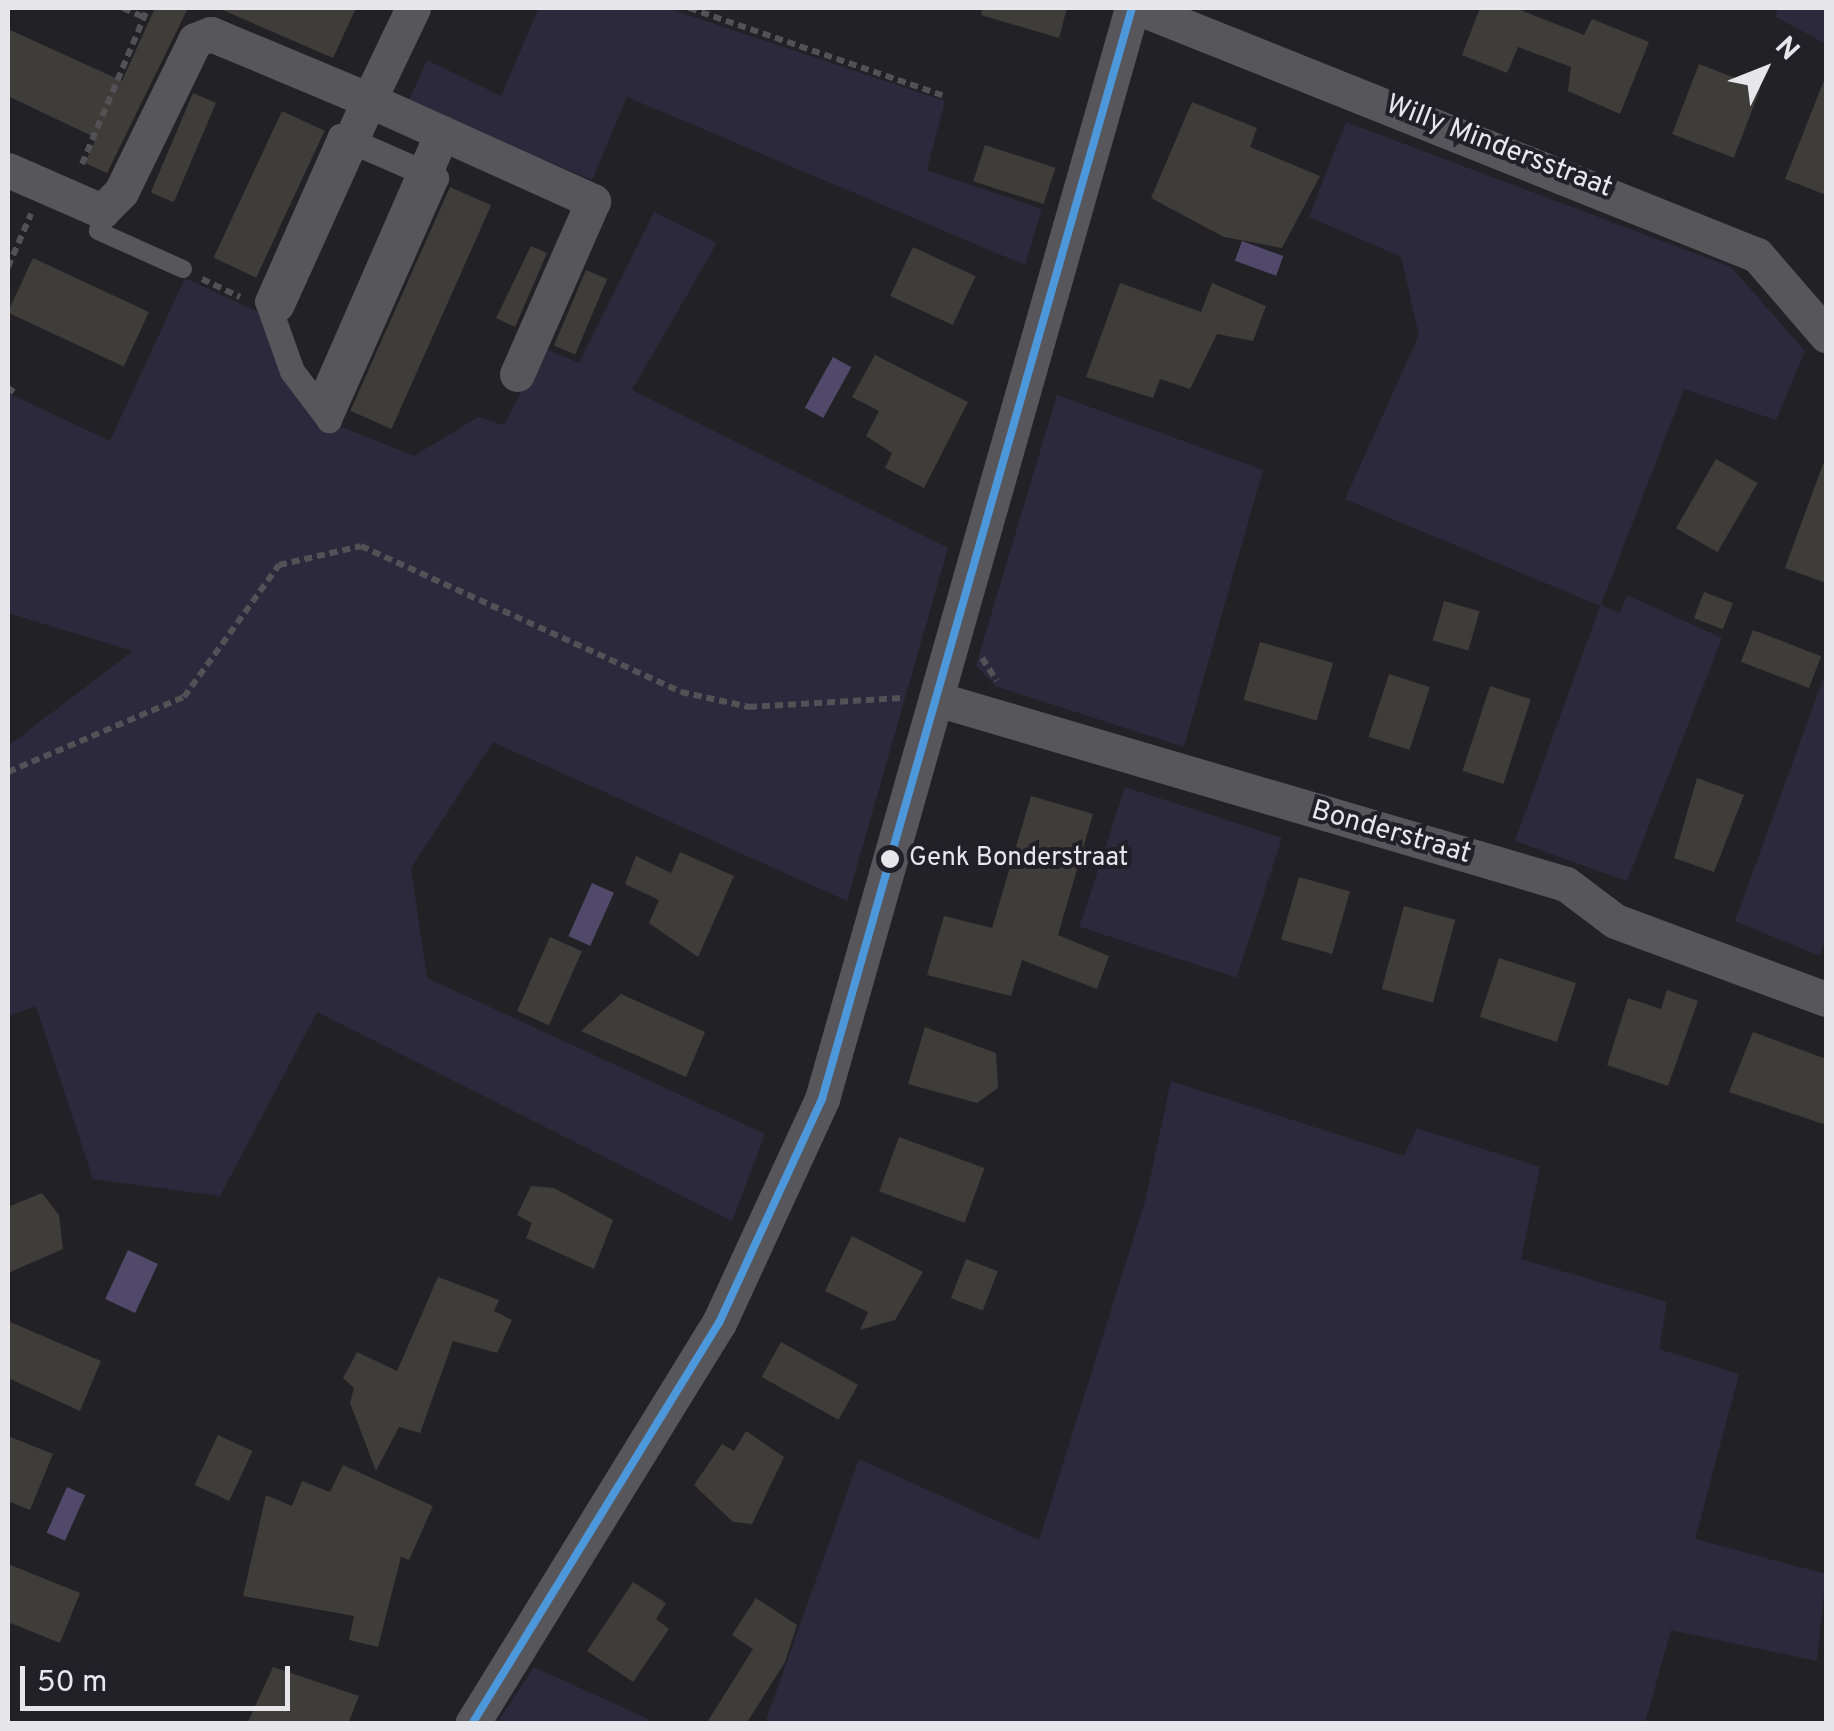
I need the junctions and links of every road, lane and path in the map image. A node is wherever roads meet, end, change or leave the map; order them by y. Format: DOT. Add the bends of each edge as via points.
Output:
graph roads {
  1 [pos="124,8"];
  2 [pos="148,8"];
  3 [pos="413,8"];
  4 [pos="690,8"];
  5 [pos="1136,8"];
  6 [pos="144,18"];
  7 [pos="942,95"];
  8 [pos="369,100"];
  9 [pos="442,133"];
  10 [pos="350,140"];
  11 [pos="8,170"];
  12 [pos="424,173"];
  13 [pos="73,183"];
  14 [pos="38,199"];
  15 [pos="102,211"];
  16 [pos="8,267"];
  17 [pos="183,269"];
  18 [pos="274,308"];
  19 [pos="1826,335"];
  20 [pos="517,374"];
  21 [pos="328,394"];
  22 [pos="970,640"];
  23 [pos="1002,689"];
  24 [pos="932,698"];
  25 [pos="8,772"];
  26 [pos="1826,999"];
  27 [pos="472,1724"];
  1 -- 6 [label="path"];
  2 -- 6 [label="path"];
  3 -- 8 [label="street"];
  4 -- 7 [label="path"];
  5 -- 19 [label="street, Willy Mindersstraat" via="1757,255"];
  5 -- 24 [label="street"];
  6 -- 13 [label="path"];
  8 -- 9 [label="street"];
  8 -- 10 [label="street"];
  8 -- 15 [label="street" via="211,34 195,40 121,192"];
  9 -- 12 [label="street"];
  9 -- 20 [label="street" via="593,201"];
  10 -- 12 [label="street"];
  10 -- 18 [label="street"];
  11 -- 15 [label="street"];
  12 -- 18 [label="street" via="436,178 329,420 292,371"];
  12 -- 21 [label="street"];
  14 -- 16 [label="path"];
  15 -- 17 [label="lane" via="98,231"];
  17 -- 18 [label="path"];
  22 -- 23 [label="path"];
  24 -- 25 [label="path" via="749,708 681,692 361,546 280,565 184,697"];
  24 -- 26 [label="street, Bonderstraat" via="1566,884 1616,922"];
  24 -- 27 [label="street" via="822,1099 780,1202 719,1323"];
}
